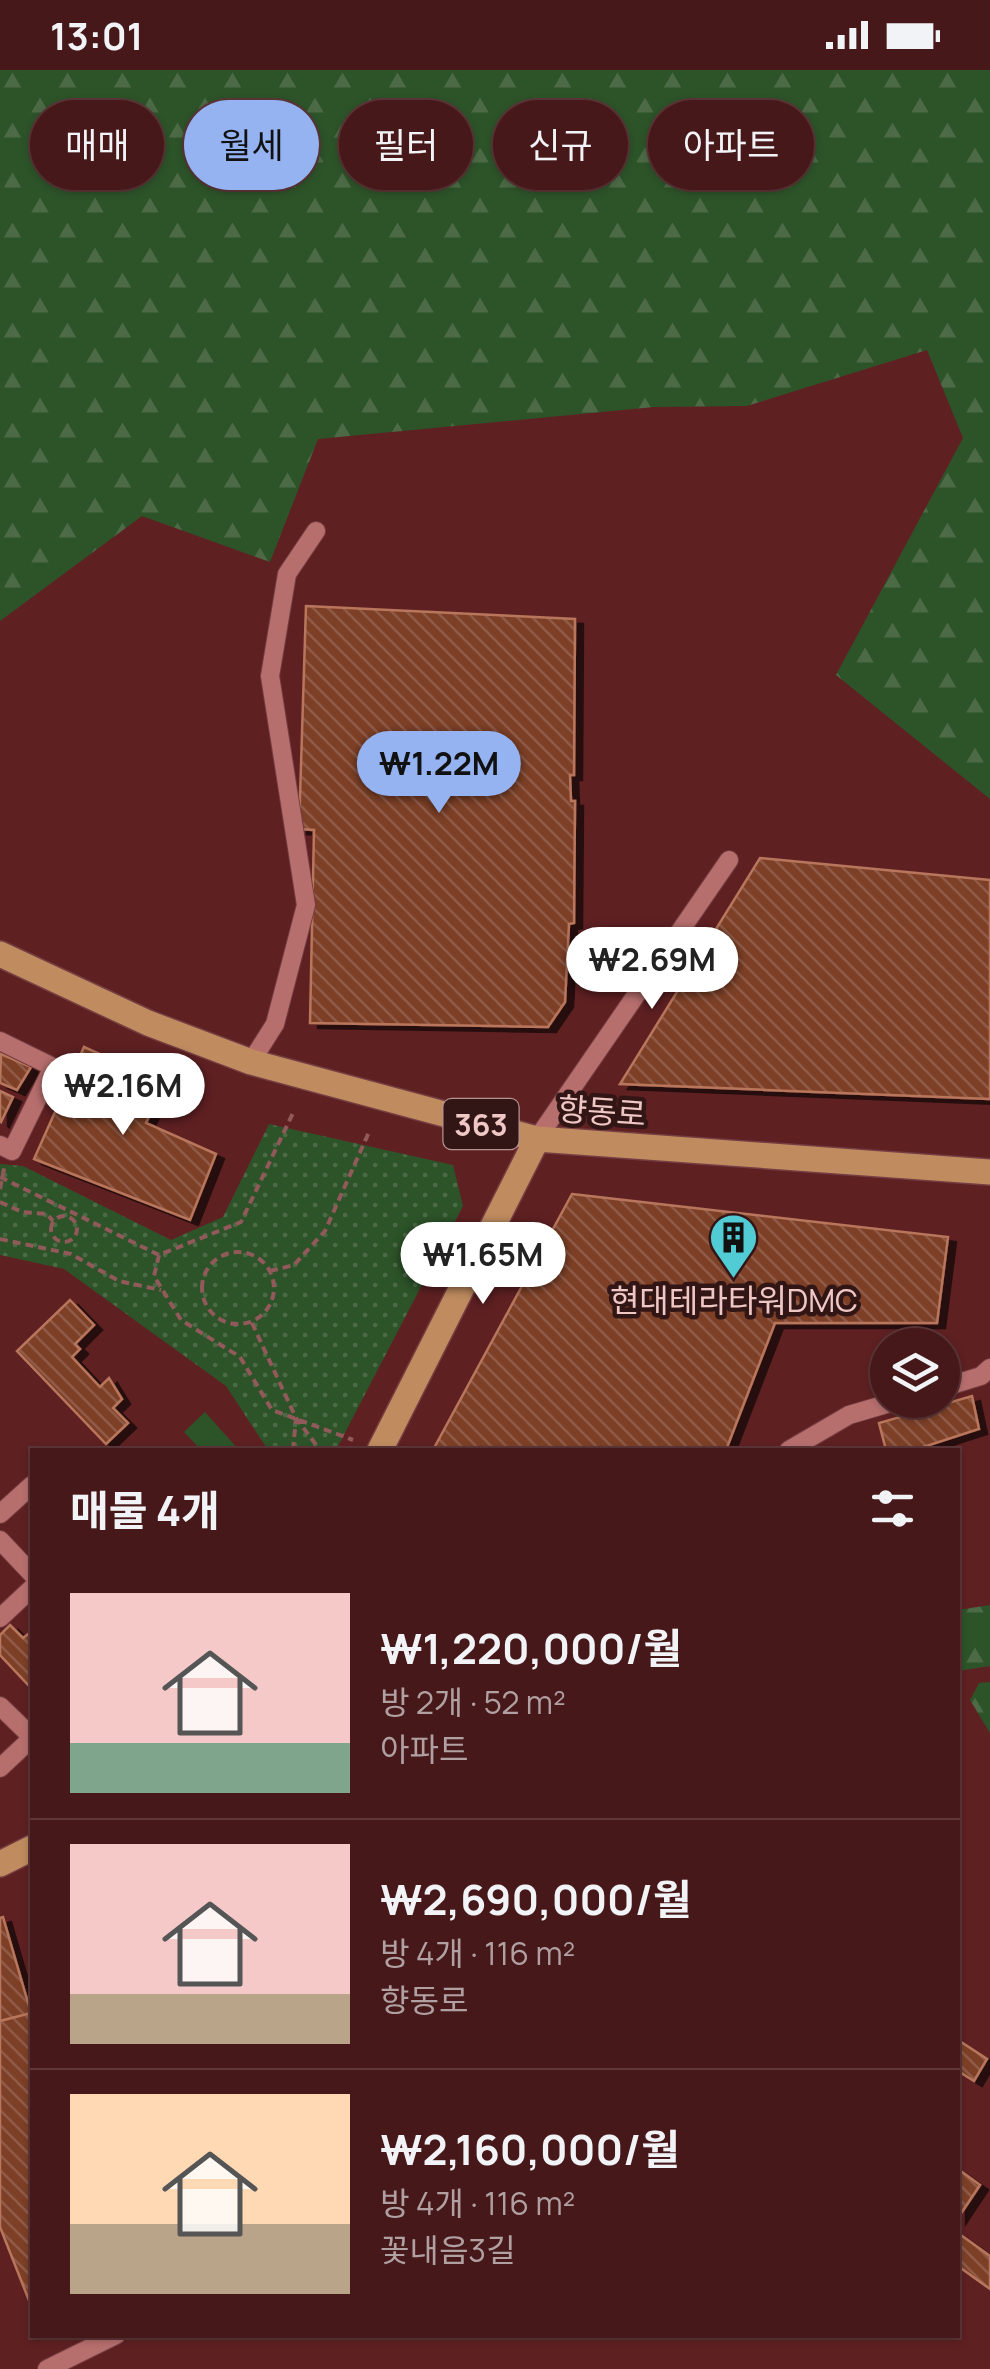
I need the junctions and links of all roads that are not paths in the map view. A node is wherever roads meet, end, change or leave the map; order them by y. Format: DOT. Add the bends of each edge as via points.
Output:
graph roads {
  1 [pos="316,531"];
  2 [pos="729,860"];
  3 [pos="0,954"];
  4 [pos="0,1040"];
  5 [pos="250,1062"];
  6 [pos="537,1138"];
  7 [pos="6,1148"];
  8 [pos="990,1172"];
  9 [pos="990,1368"];
  10 [pos="960,1382"];
  11 [pos="870,1409"];
  12 [pos="381,1448"];
  13 [pos="792,1448"];
  14 [pos="30,1486"];
  15 [pos="0,1514"];
  16 [pos="0,1540"];
  17 [pos="25,1553"];
  18 [pos="30,1590"];
  19 [pos="0,1618"];
  20 [pos="0,1706"];
  21 [pos="30,1735"];
  22 [pos="30,1739"];
  23 [pos="0,1768"];
  24 [pos="30,1849"];
  25 [pos="0,1864"];
  26 [pos="110,2338"];
  27 [pos="47,2369"];
  1 -- 5 [label="street" via="287,574 270,676 306,905 275,1024"];
  2 -- 6 [label="street"];
  3 -- 5 [label="main road, 향동로 / 363"];
  4 -- 7 [label="street" via="53,1066"];
  5 -- 6 [label="main road, 향동로 / 363"];
  6 -- 8 [label="main road, 향동로 / 363"];
  6 -- 12 [label="main road"];
  9 -- 10 [label="street"];
  11 -- 13 [label="street"];
  14 -- 15 [label="street"];
  16 -- 17 [label="street"];
  18 -- 19 [label="street"];
  20 -- 21 [label="street"];
  22 -- 23 [label="street"];
  24 -- 25 [label="main road"];
  26 -- 27 [label="street"];
}
